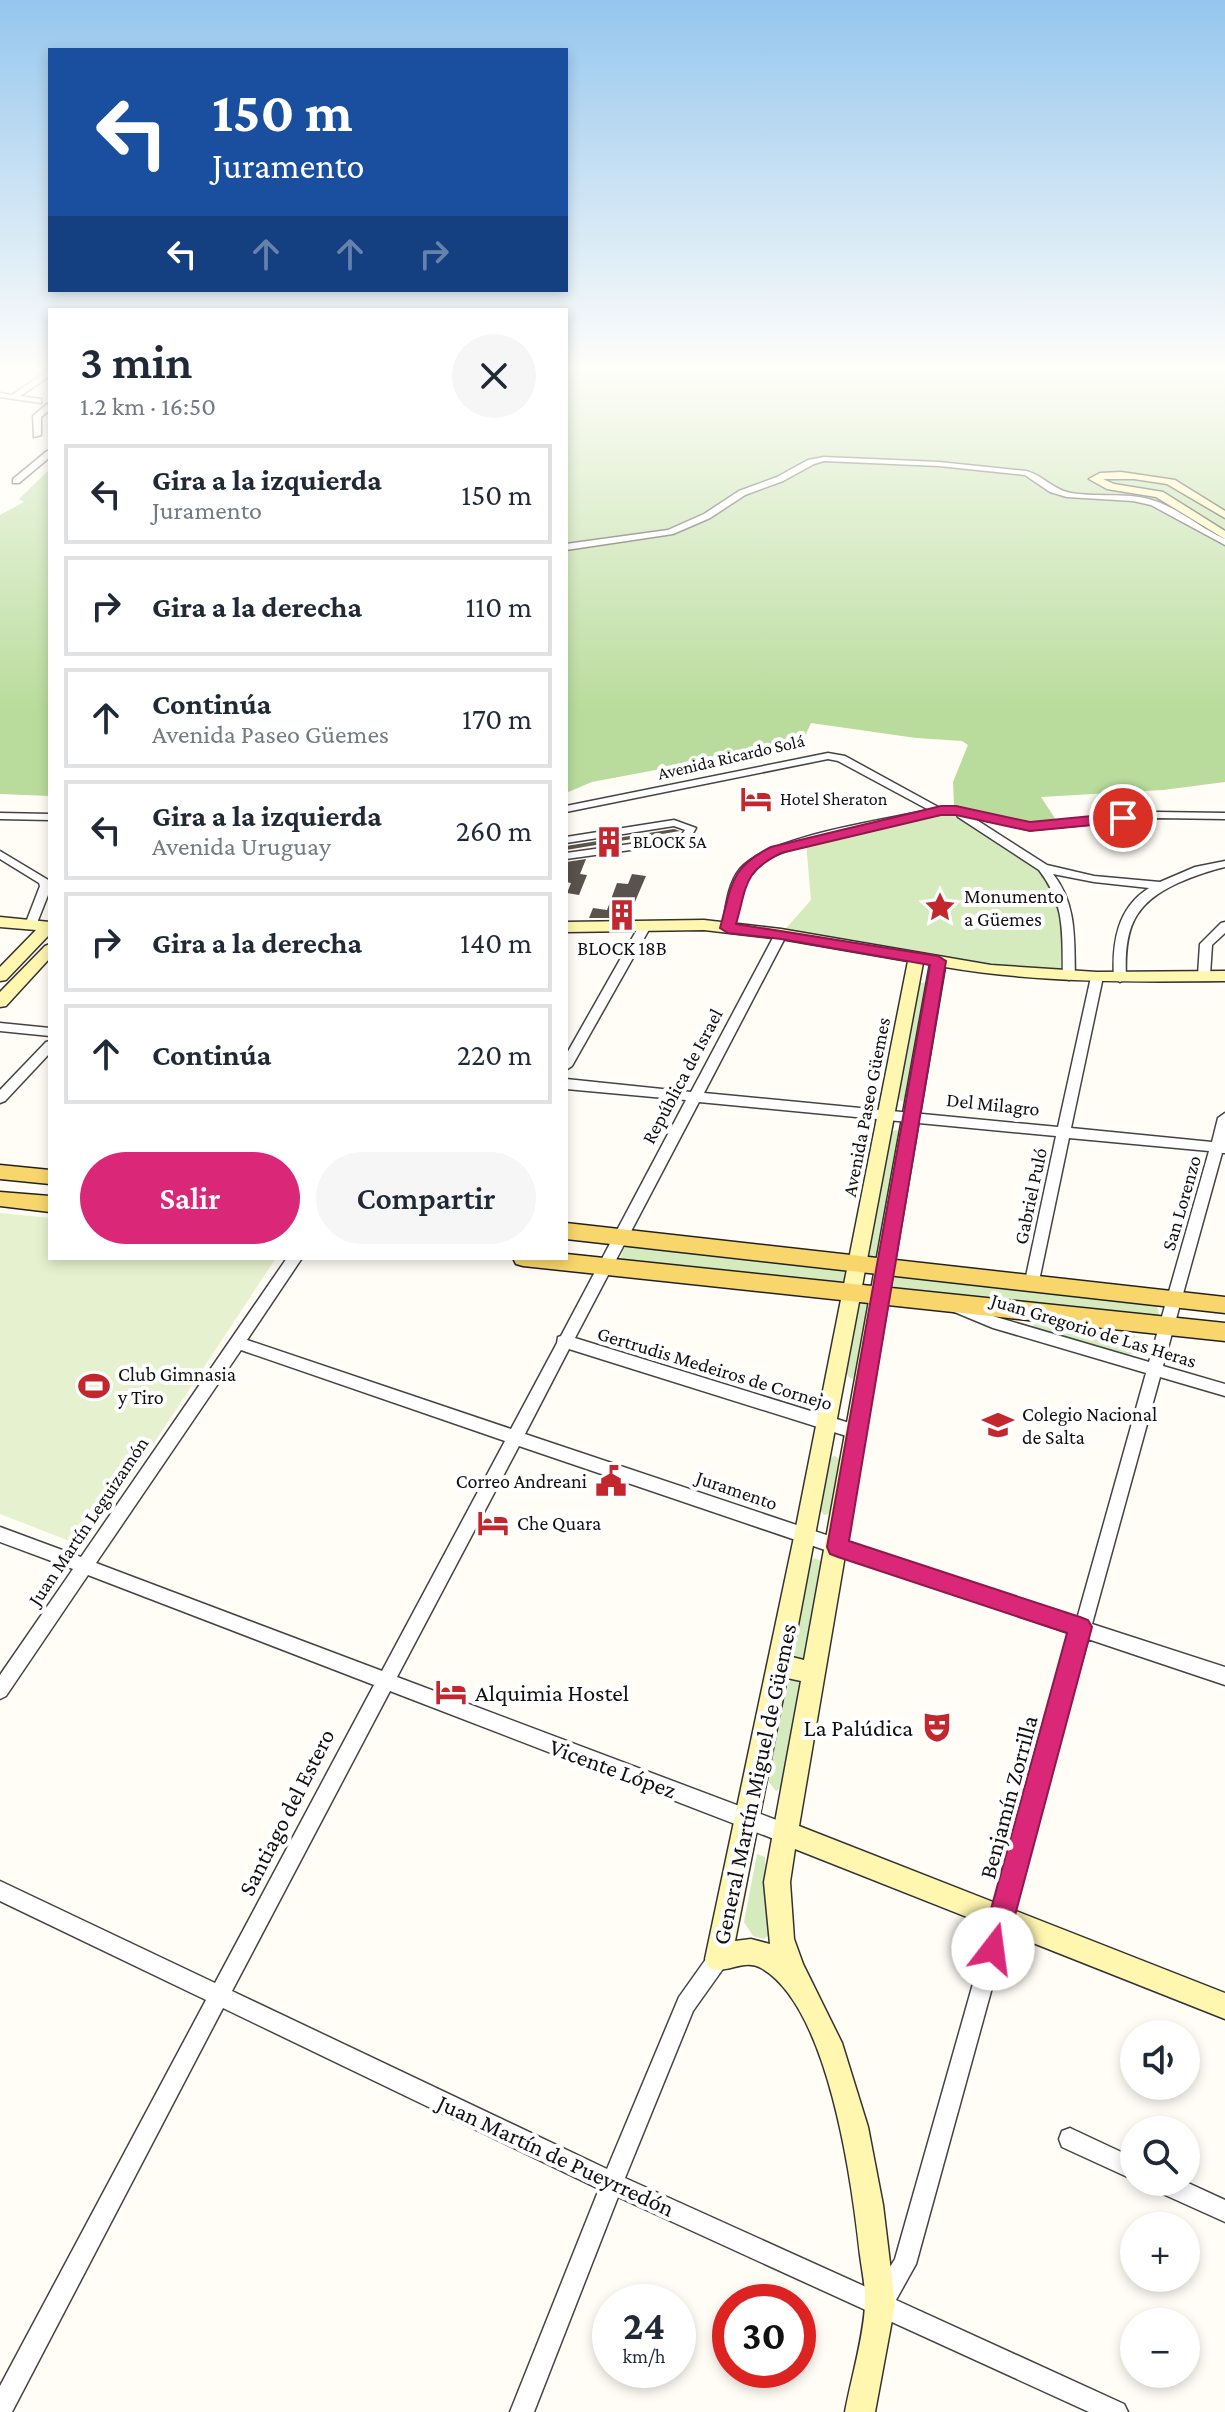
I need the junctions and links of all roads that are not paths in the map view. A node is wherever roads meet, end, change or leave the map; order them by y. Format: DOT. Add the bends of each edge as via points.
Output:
graph roads {
  1 [pos="768,484"];
  2 [pos="1046,484"];
  3 [pos="1104,484"];
  4 [pos="1174,484"];
  5 [pos="1225,515"];
  6 [pos="1225,536"];
  7 [pos="1225,542"];
  8 [pos="568,547"];
  9 [pos="568,809"];
  10 [pos="956,810"];
  11 [pos="938,811"];
  12 [pos="0,816"];
  13 [pos="1225,816"];
  14 [pos="48,817"];
  15 [pos="568,840"];
  16 [pos="0,854"];
  17 [pos="568,856"];
  18 [pos="1225,864"];
  19 [pos="1043,868"];
  20 [pos="48,886"];
  21 [pos="1161,886"];
  22 [pos="0,922"];
  23 [pos="31,925"];
  24 [pos="645,926"];
  25 [pos="1225,926"];
  26 [pos="48,927"];
  27 [pos="568,927"];
  28 [pos="48,928"];
  29 [pos="728,928"];
  30 [pos="781,934"];
  31 [pos="48,951"];
  32 [pos="916,957"];
  33 [pos="938,961"];
  34 [pos="1204,975"];
  35 [pos="0,976"];
  36 [pos="1069,976"];
  37 [pos="1225,976"];
  38 [pos="1097,977"];
  39 [pos="1120,978"];
  40 [pos="0,1002"];
  41 [pos="0,1027"];
  42 [pos="48,1032"];
  43 [pos="48,1047"];
  44 [pos="568,1062"];
  45 [pos="568,1084"];
  46 [pos="0,1098"];
  47 [pos="693,1098"];
  48 [pos="887,1114"];
  49 [pos="912,1116"];
  50 [pos="1225,1118"];
  51 [pos="1064,1131"];
  52 [pos="1221,1148"];
  53 [pos="0,1172"];
  54 [pos="48,1177"];
  55 [pos="0,1199"];
  56 [pos="48,1204"];
  57 [pos="568,1231"];
  58 [pos="618,1237"];
  59 [pos="294,1260"];
  60 [pos="539,1260"];
  61 [pos="857,1265"];
  62 [pos="603,1268"];
  63 [pos="885,1268"];
  64 [pos="1032,1281"];
  65 [pos="852,1295"];
  66 [pos="880,1298"];
  67 [pos="1174,1299"];
  68 [pos="953,1305"];
  69 [pos="1225,1305"];
  70 [pos="1167,1326"];
  71 [pos="1225,1332"];
  72 [pos="563,1341"];
  73 [pos="236,1342"];
  74 [pos="1156,1371"];
  75 [pos="1225,1390"];
  76 [pos="826,1425"];
  77 [pos="856,1432"];
  78 [pos="513,1436"];
  79 [pos="0,1534"];
  80 [pos="805,1537"];
  81 [pos="838,1547"];
  82 [pos="83,1566"];
  83 [pos="1080,1627"];
  84 [pos="779,1665"];
  85 [pos="815,1674"];
  86 [pos="1225,1676"];
  87 [pos="382,1682"];
  88 [pos="0,1690"];
  89 [pos="747,1818"];
  90 [pos="787,1834"];
  91 [pos="0,1891"];
  92 [pos="1001,1920"];
  93 [pos="718,1959"];
  94 [pos="800,1982"];
  95 [pos="222,1994"];
  96 [pos="1225,2006"];
  97 [pos="1070,2139"];
  98 [pos="1120,2162"];
  99 [pos="611,2183"];
  100 [pos="1192,2196"];
  101 [pos="1225,2211"];
  102 [pos="880,2304"];
  103 [pos="0,2411"];
  104 [pos="522,2412"];
  105 [pos="860,2412"];
  106 [pos="1116,2412"];
  1 -- 8 [label="street" via="670,532"];
  2 -- 7 [label="street" via="1057,492 1153,502"];
  3 -- 6 [label="street" via="1159,494"];
  4 -- 5 [label="street"];
  9 -- 11 [label="street, Avenida Ricardo Solá" via="828,756 841,758"];
  10 -- 11 [label="street"];
  10 -- 13 [label="street" via="1030,827 1157,815"];
  10 -- 19 [label="street"];
  11 -- 29 [label="street" via="761,857 740,877"];
  12 -- 14 [label="street"];
  15 -- 17 [label="street" via="674,823 691,828 684,840"];
  16 -- 20 [label="street"];
  18 -- 21 [label="street" via="1186,873"];
  19 -- 21 [label="street"];
  19 -- 36 [label="street" via="1067,912"];
  20 -- 23 [label="street"];
  21 -- 39 [label="street" via="1142,897 1124,923"];
  22 -- 23 [label="street"];
  23 -- 26 [label="street"];
  24 -- 27 [label="street"];
  24 -- 29 [label="street"];
  24 -- 44 [label="street"];
  25 -- 34 [label="street" via="1206,944"];
  28 -- 35 [label="street"];
  29 -- 30 [label="street"];
  30 -- 32 [label="street"];
  30 -- 47 [label="street, República de Israel"];
  31 -- 40 [label="street"];
  32 -- 33 [label="street"];
  32 -- 48 [label="street, Avenida Paseo Güemes"];
  33 -- 36 [label="street"];
  33 -- 49 [label="street"];
  34 -- 37 [label="street"];
  34 -- 39 [label="street"];
  36 -- 38 [label="street"];
  38 -- 39 [label="street"];
  38 -- 51 [label="street, Gabriel Puló"];
  41 -- 42 [label="street"];
  43 -- 46 [label="street"];
  45 -- 47 [label="street, Del Milagro"];
  47 -- 48 [label="street, Del Milagro"];
  47 -- 58 [label="street, República de Israel"];
  48 -- 49 [label="street, Del Milagro"];
  48 -- 61 [label="street, Avenida Paseo Güemes"];
  49 -- 51 [label="street, Del Milagro"];
  49 -- 63 [label="street"];
  50 -- 52 [label="street, San Lorenzo"];
  51 -- 52 [label="street, Del Milagro"];
  51 -- 64 [label="street, Gabriel Puló"];
  52 -- 67 [label="street, San Lorenzo"];
  53 -- 54 [label="main road"];
  55 -- 56 [label="main road"];
  57 -- 58 [label="main road"];
  58 -- 61 [label="main road"];
  58 -- 62 [label="street, Santiago del Estero"];
  59 -- 73 [label="street, Juan Martín Leguizamón"];
  60 -- 62 [label="main road"];
  61 -- 63 [label="main road"];
  61 -- 65 [label="street, General Martín Miguel de Güemes"];
  62 -- 65 [label="main road"];
  62 -- 72 [label="street, Santiago del Estero"];
  63 -- 64 [label="main road"];
  63 -- 66 [label="street, General Martín Miguel de Güemes"];
  64 -- 67 [label="main road"];
  65 -- 66 [label="main road"];
  65 -- 76 [label="street, General Martín Miguel de Güemes"];
  66 -- 68 [label="main road"];
  66 -- 77 [label="street, General Martín Miguel de Güemes"];
  67 -- 69 [label="main road"];
  67 -- 70 [label="street, Benjamín Zorrilla"];
  68 -- 70 [label="main road"];
  68 -- 74 [label="street, Juan Gregorio de Las Heras"];
  70 -- 71 [label="main road"];
  70 -- 74 [label="street, Benjamín Zorrilla"];
  72 -- 76 [label="street, Gertrudis Medeiros de Cornejo"];
  72 -- 78 [label="street, Santiago del Estero"];
  73 -- 78 [label="street, Juramento"];
  73 -- 82 [label="street, Juan Martín Leguizamón"];
  74 -- 75 [label="street, Juan Gregorio de Las Heras"];
  74 -- 83 [label="street, Benjamín Zorrilla"];
  76 -- 77 [label="street, Gertrudis Medeiros de Cornejo"];
  76 -- 80 [label="street, General Martín Miguel de Güemes"];
  77 -- 81 [label="street, General Martín Miguel de Güemes"];
  78 -- 80 [label="street, Juramento"];
  78 -- 87 [label="street, Santiago del Estero"];
  79 -- 82 [label="street, Vicente López"];
  80 -- 81 [label="street, Juramento"];
  80 -- 84 [label="street, General Martín Miguel de Güemes"];
  81 -- 83 [label="street, Juramento"];
  81 -- 85 [label="street, General Martín Miguel de Güemes"];
  82 -- 87 [label="street, Vicente López"];
  82 -- 88 [label="street, Juan Martín Leguizamón"];
  83 -- 86 [label="street, Juramento"];
  83 -- 92 [label="street, Benjamín Zorrilla"];
  84 -- 85 [label="street"];
  84 -- 89 [label="street, General Martín Miguel de Güemes"];
  85 -- 90 [label="street, General Martín Miguel de Güemes"];
  87 -- 89 [label="street, Vicente López"];
  87 -- 95 [label="street, Santiago del Estero"];
  89 -- 90 [label="street, Vicente López"];
  89 -- 93 [label="street, General Martín Miguel de Güemes"];
  90 -- 92 [label="street, Vicente López"];
  90 -- 94 [label="street, General Martín Miguel de Güemes" via="777,1882 778,1907 781,1939"];
  91 -- 95 [label="street, Juan Martín de Pueyrredón"];
  92 -- 96 [label="street, Vicente López"];
  92 -- 102 [label="street, Benjamín Zorrilla" via="905,2264"];
  93 -- 94 [label="street" via="760,1952"];
  93 -- 99 [label="street, General Martín Miguel de Güemes" via="686,2004"];
  94 -- 102 [label="street, General Martín Miguel de Güemes" via="829,2043 854,2127"];
  95 -- 99 [label="street, Juan Martín de Pueyrredón"];
  95 -- 103 [label="street, Santiago del Estero"];
  97 -- 98 [label="street"];
  99 -- 102 [label="street, Juan Martín de Pueyrredón"];
  99 -- 104 [label="street, General Martín Miguel de Güemes"];
  100 -- 101 [label="street"];
  102 -- 105 [label="street, General Martín Miguel de Güemes"];
  102 -- 106 [label="street, Juan Martín de Pueyrredón"];
}
